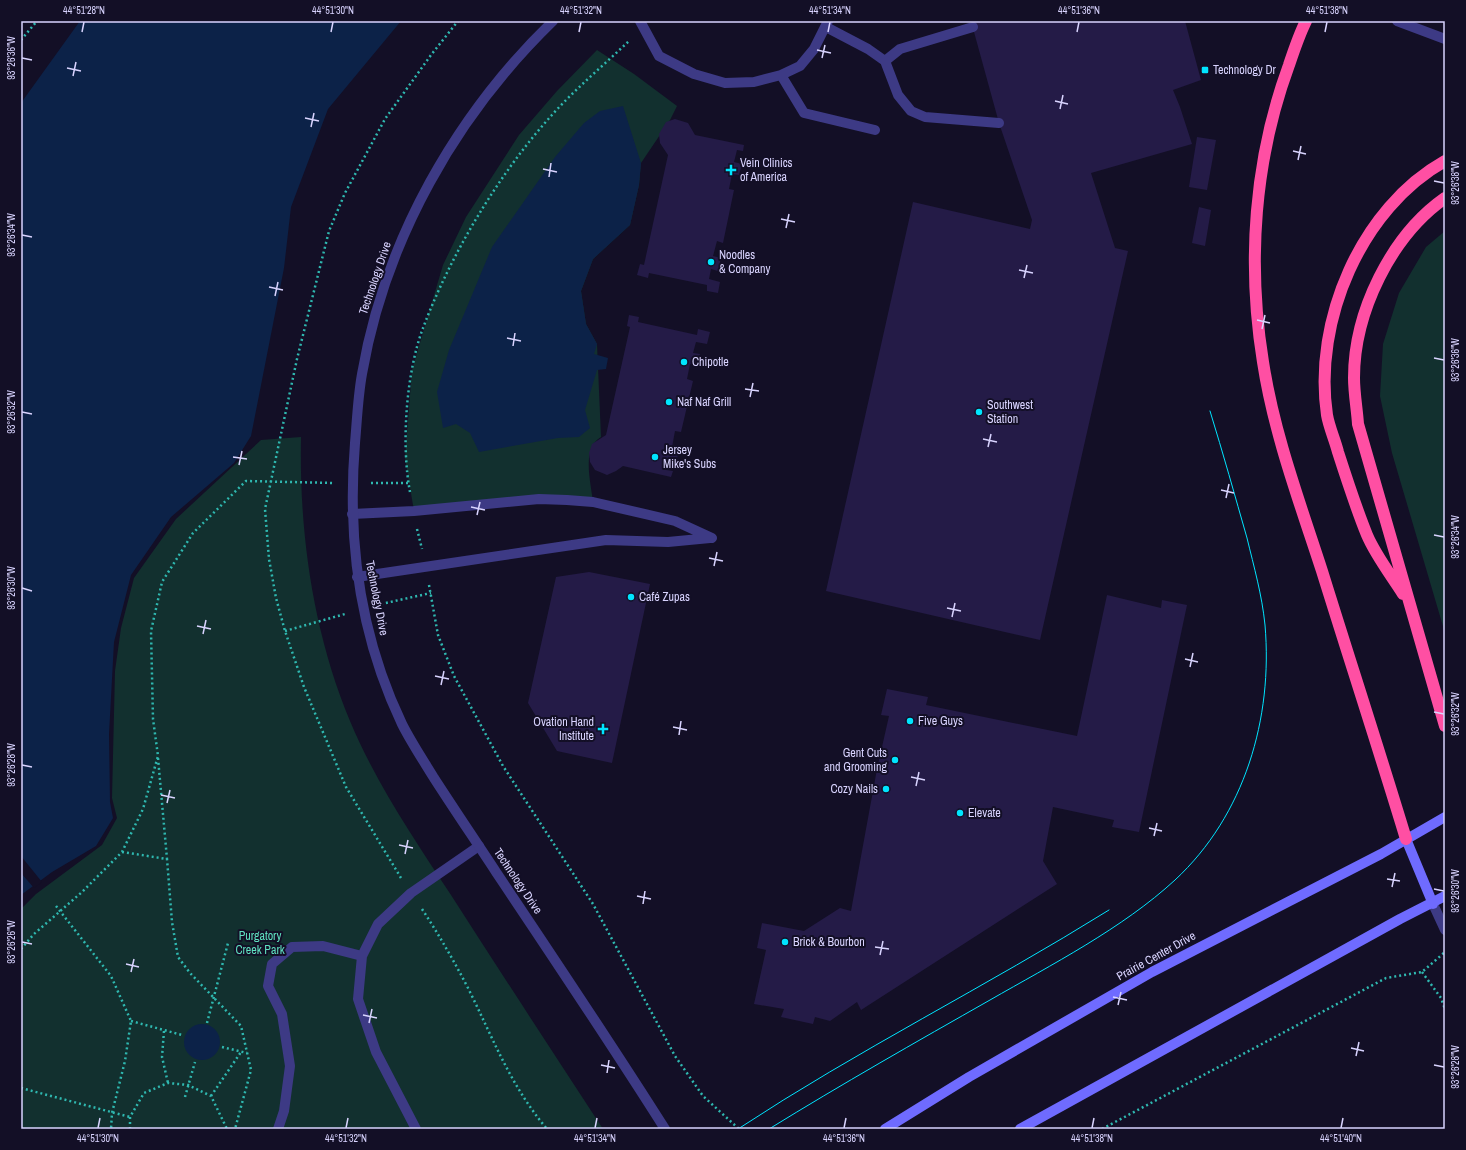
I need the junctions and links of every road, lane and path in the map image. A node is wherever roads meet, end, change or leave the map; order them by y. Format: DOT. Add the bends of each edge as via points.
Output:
graph roads {
  1 [pos="37,21"];
  2 [pos="458,21"];
  3 [pos="553,21"];
  4 [pos="1306,21"];
  5 [pos="1397,21"];
  6 [pos="642,24"];
  7 [pos="827,24"];
  8 [pos="973,27"];
  9 [pos="1445,39"];
  10 [pos="21,40"];
  11 [pos="885,61"];
  12 [pos="781,75"];
  13 [pos="1000,123"];
  14 [pos="875,130"];
  15 [pos="1445,161"];
  16 [pos="1445,198"];
  17 [pos="271,482"];
  18 [pos="306,482"];
  19 [pos="414,511"];
  20 [pos="352,514"];
  21 [pos="425,568"];
  22 [pos="357,577"];
  23 [pos="1412,609"];
  24 [pos="325,620"];
  25 [pos="285,631"];
  26 [pos="1445,726"];
  27 [pos="158,756"];
  28 [pos="1445,817"];
  29 [pos="1406,840"];
  30 [pos="479,846"];
  31 [pos="122,852"];
  32 [pos="167,859"];
  33 [pos="411,893"];
  34 [pos="1445,896"];
  35 [pos="1433,904"];
  36 [pos="56,906"];
  37 [pos="60,912"];
  38 [pos="1445,930"];
  39 [pos="228,943"];
  40 [pos="21,949"];
  41 [pos="1445,952"];
  42 [pos="362,956"];
  43 [pos="1422,972"];
  44 [pos="214,997"];
  45 [pos="1445,1009"];
  46 [pos="131,1021"];
  47 [pos="207,1023"];
  48 [pos="164,1031"];
  49 [pos="182,1036"];
  50 [pos="222,1047"];
  51 [pos="241,1052"];
  52 [pos="247,1053"];
  53 [pos="195,1062"];
  54 [pos="168,1083"];
  55 [pos="188,1085"];
  56 [pos="21,1088"];
  57 [pos="211,1096"];
  58 [pos="185,1097"];
  59 [pos="112,1113"];
  60 [pos="130,1117"];
  61 [pos="111,1129"];
  62 [pos="130,1129"];
  63 [pos="227,1129"];
  64 [pos="235,1129"];
  65 [pos="278,1129"];
  66 [pos="416,1129"];
  67 [pos="547,1129"];
  68 [pos="665,1129"];
  69 [pos="739,1129"];
  70 [pos="885,1129"];
  71 [pos="1020,1129"];
  72 [pos="1102,1129"];
  1 -- 10 [label="path"];
  2 -- 17 [label="path" via="430,55 385,119 351,180 330,231 296,359"];
  3 -- 20 [label="street, Technology Drive" via="528,45 470,117 436,172 407,228 388,273 362,375 352,483"];
  4 -- 29 [label="highway" via="1283,81 1267,136 1258,194 1255,249 1256,307 1263,364 1279,436"];
  5 -- 9 [label="street"];
  6 -- 12 [label="street" via="659,56 694,74 725,84 754,82"];
  6 -- 19 [label="path" via="552,115 522,150 490,196 454,260 422,328 412,370 406,418 405,458"];
  7 -- 11 [label="street"];
  7 -- 12 [label="street" via="814,49 800,66"];
  8 -- 11 [label="street" via="900,49"];
  11 -- 13 [label="street" via="898,95 911,111 925,117"];
  12 -- 14 [label="street" via="804,113"];
  15 -- 23 [label="highway" via="1430,169 1400,195 1374,225 1354,258 1340,296 1328,341 1325,377 1328,416 1347,482 1368,536"];
  16 -- 23 [label="highway" via="1434,206 1408,235 1383,268 1366,308 1358,341 1354,378 1358,424"];
  17 -- 18 [label="path"];
  17 -- 25 [label="path" via="265,509 269,559"];
  17 -- 27 [label="path" via="246,481 193,533 162,582 151,631 153,719"];
  19 -- 20 [label="street"];
  19 -- 21 [label="path"];
  19 -- 21 [label="street" via="539,499 593,502 675,521 712,538 668,542 606,540"];
  20 -- 22 [label="street, Technology Drive"];
  21 -- 22 [label="street"];
  21 -- 69 [label="path" via="438,635 454,676 503,766 593,904 675,1056 703,1096"];
  22 -- 30 [label="street, Technology Drive" via="373,646 403,725 420,756"];
  23 -- 26 [label="highway"];
  24 -- 25 [label="path"];
  25 -- 33 [label="path" via="304,687 346,787"];
  27 -- 31 [label="path" via="143,810"];
  27 -- 32 [label="path"];
  28 -- 29 [label="main road, Prairie Center Drive"];
  29 -- 35 [label="main road"];
  29 -- 70 [label="main road, Prairie Center Drive" via="1152,972 968,1077"];
  30 -- 33 [label="street"];
  30 -- 68 [label="street, Technology Drive"];
  31 -- 32 [label="path"];
  31 -- 37 [label="path"];
  32 -- 44 [label="path" via="172,922 178,957"];
  33 -- 42 [label="street" via="378,924"];
  33 -- 67 [label="path" via="437,932 468,988 503,1064"];
  34 -- 35 [label="main road"];
  35 -- 38 [label="street"];
  35 -- 71 [label="main road" via="1372,934"];
  36 -- 37 [label="path"];
  37 -- 40 [label="path"];
  37 -- 46 [label="path" via="111,976"];
  39 -- 44 [label="path"];
  41 -- 43 [label="path"];
  42 -- 65 [label="street" via="323,946 292,947 272,964 268,986 282,1014 290,1066 284,1111"];
  42 -- 66 [label="street" via="358,999 376,1052"];
  43 -- 45 [label="path" via="1441,998"];
  43 -- 72 [label="path" via="1386,978"];
  44 -- 47 [label="path"];
  44 -- 52 [label="path" via="241,1026"];
  46 -- 48 [label="path"];
  46 -- 59 [label="path" via="125,1061"];
  48 -- 49 [label="path"];
  48 -- 54 [label="path" via="162,1057"];
  50 -- 51 [label="path"];
  51 -- 52 [label="path"];
  51 -- 57 [label="path"];
  52 -- 64 [label="path" via="251,1070"];
  53 -- 55 [label="path"];
  54 -- 55 [label="path"];
  54 -- 60 [label="path" via="144,1093"];
  55 -- 57 [label="path"];
  55 -- 58 [label="path"];
  56 -- 59 [label="path"];
  57 -- 63 [label="path"];
  59 -- 60 [label="path"];
  59 -- 61 [label="path"];
  60 -- 62 [label="path"];
}
